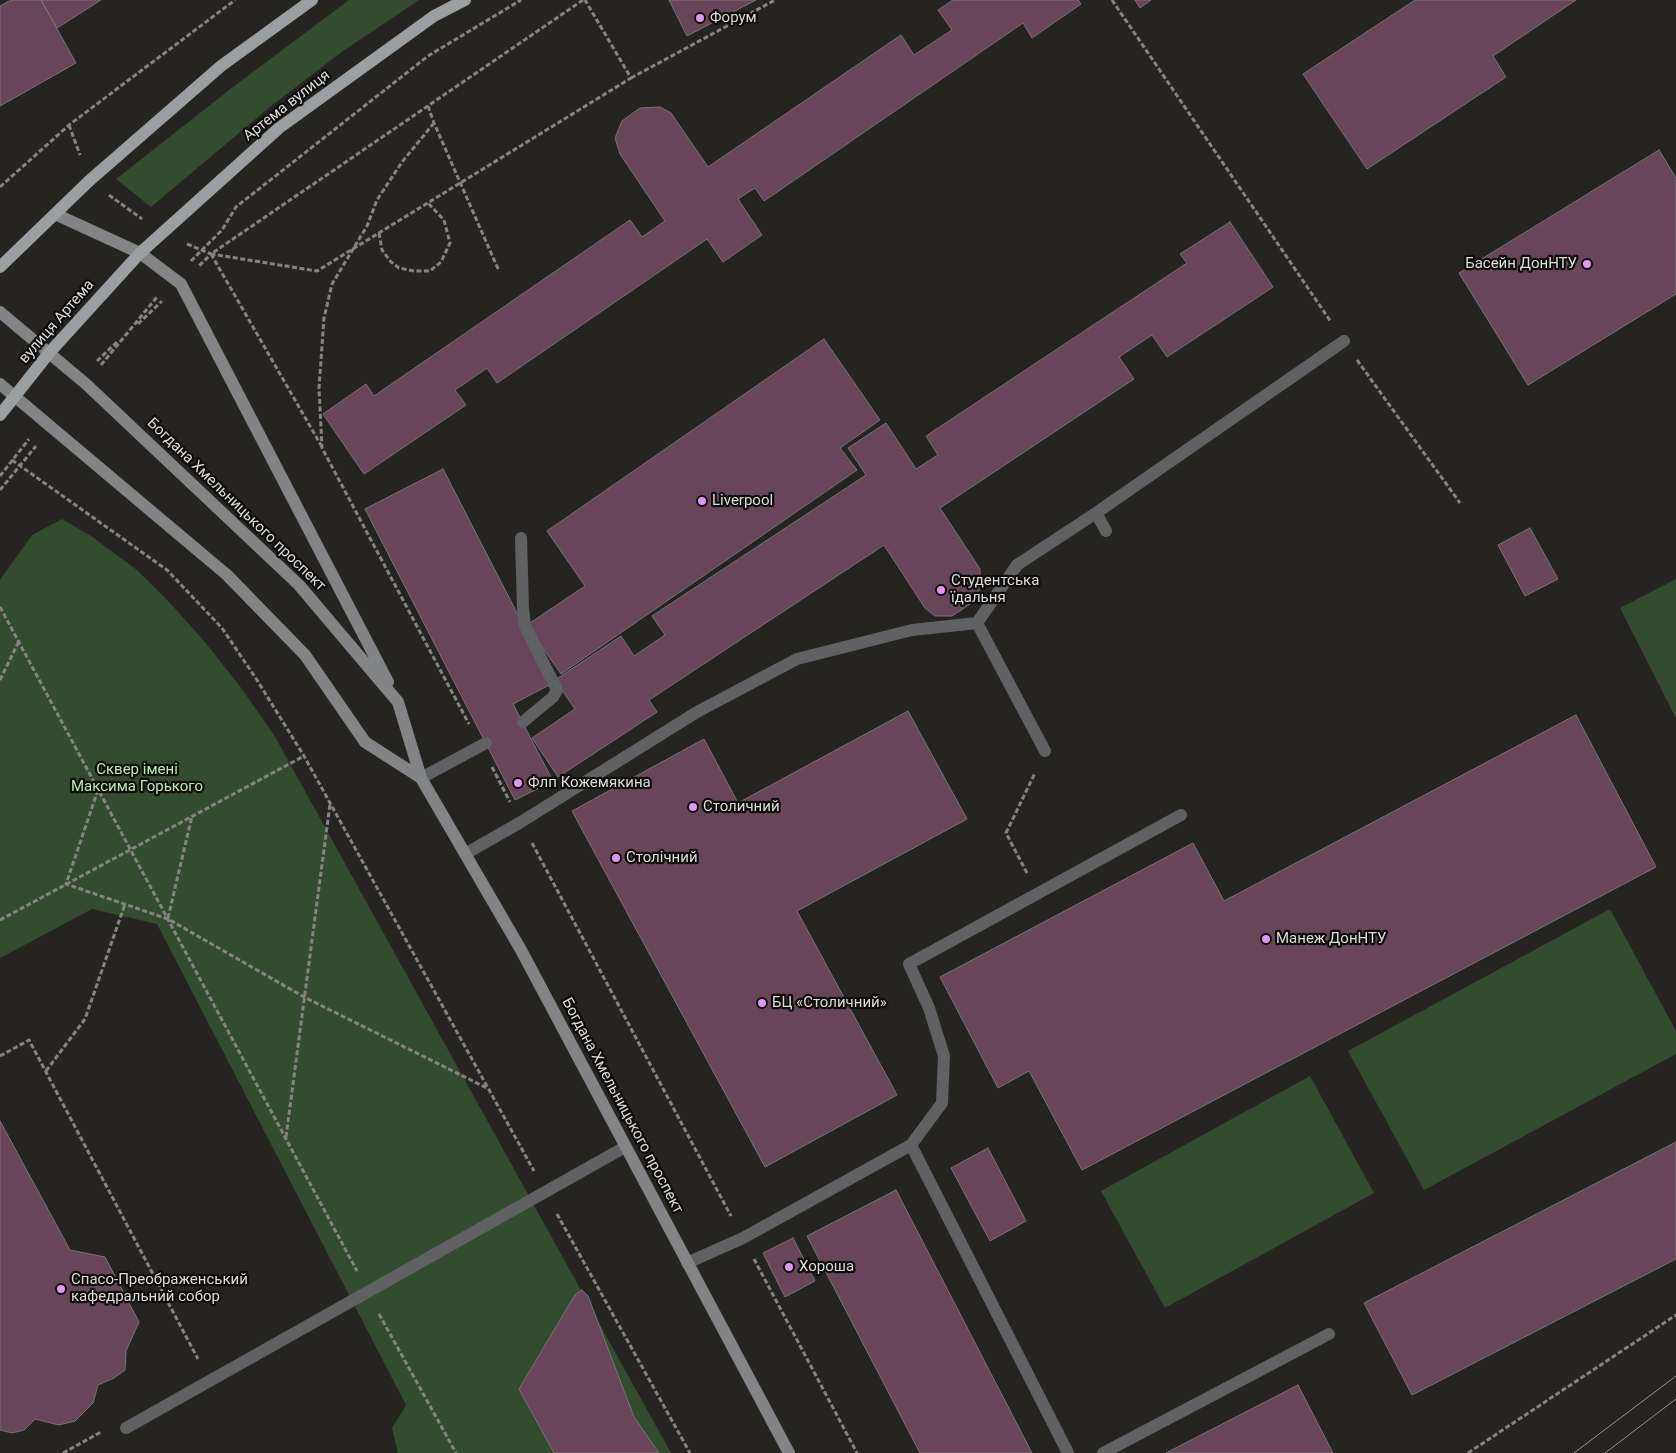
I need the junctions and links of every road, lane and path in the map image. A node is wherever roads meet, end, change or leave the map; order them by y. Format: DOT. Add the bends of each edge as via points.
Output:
graph roads {
  1 [pos="235,0"];
  2 [pos="312,0"];
  3 [pos="465,0"];
  4 [pos="522,0"];
  5 [pos="584,0"];
  6 [pos="775,0"];
  7 [pos="1112,0"];
  8 [pos="631,78"];
  9 [pos="428,106"];
  10 [pos="69,125"];
  11 [pos="90,180"];
  12 [pos="460,182"];
  13 [pos="0,187"];
  14 [pos="428,203"];
  15 [pos="54,214"];
  16 [pos="162,233"];
  17 [pos="379,233"];
  18 [pos="201,250"];
  19 [pos="140,253"];
  20 [pos="210,254"];
  21 [pos="0,268"];
  22 [pos="499,271"];
  23 [pos="177,281"];
  24 [pos="0,312"];
  25 [pos="1344,341"];
  26 [pos="49,353"];
  27 [pos="0,384"];
  28 [pos="86,384"];
  29 [pos="14,396"];
  30 [pos="0,415"];
  31 [pos="52,426"];
  32 [pos="322,448"];
  33 [pos="20,466"];
  34 [pos="0,476"];
  35 [pos="0,490"];
  36 [pos="1460,503"];
  37 [pos="1096,513"];
  38 [pos="1106,531"];
  39 [pos="521,538"];
  40 [pos="0,607"];
  41 [pos="976,623"];
  42 [pos="19,641"];
  43 [pos="0,680"];
  44 [pos="398,702"];
  45 [pos="523,722"];
  46 [pos="486,743"];
  47 [pos="1045,751"];
  48 [pos="304,756"];
  49 [pos="421,778"];
  50 [pos="98,789"];
  51 [pos="330,803"];
  52 [pos="1180,815"];
  53 [pos="192,816"];
  54 [pos="131,849"];
  55 [pos="465,854"];
  56 [pos="1020,860"];
  57 [pos="66,884"];
  58 [pos="125,904"];
  59 [pos="168,919"];
  60 [pos="0,920"];
  61 [pos="304,997"];
  62 [pos="0,1056"];
  63 [pos="46,1071"];
  64 [pos="488,1088"];
  65 [pos="286,1139"];
  66 [pos="911,1145"];
  67 [pos="625,1147"];
  68 [pos="545,1192"];
  69 [pos="687,1263"];
  70 [pos="368,1292"];
  71 [pos="1676,1315"];
  72 [pos="1329,1334"];
  73 [pos="202,1368"];
  74 [pos="126,1428"];
  75 [pos="108,1429"];
  76 [pos="63,1453"];
  77 [pos="456,1453"];
  78 [pos="690,1453"];
  79 [pos="789,1453"];
  80 [pos="1068,1453"];
  81 [pos="1103,1453"];
  82 [pos="1468,1453"];
  1 -- 10 [label="path"];
  2 -- 11 [label="main road" via="221,66"];
  3 -- 16 [label="main road, Артема вулиця" via="434,16 279,128"];
  4 -- 18 [label="path" via="428,56 236,207 222,230"];
  5 -- 8 [label="path"];
  5 -- 9 [label="path"];
  6 -- 8 [label="path"];
  7 -- 25 [label="path"];
  8 -- 12 [label="path"];
  9 -- 12 [label="path"];
  9 -- 20 [label="path"];
  10 -- 11 [label="path"];
  10 -- 13 [label="path"];
  11 -- 15 [label="main road"];
  11 -- 16 [label="path"];
  12 -- 14 [label="path"];
  12 -- 22 [label="path"];
  14 -- 17 [label="path"];
  14 -- 17 [label="path" via="444,220 450,243 441,262 430,271 399,268 382,250"];
  15 -- 19 [label="main road"];
  15 -- 21 [label="main road"];
  16 -- 18 [label="path"];
  16 -- 19 [label="main road, Артема вулиця"];
  17 -- 20 [label="path" via="317,271"];
  18 -- 20 [label="path"];
  18 -- 23 [label="path"];
  19 -- 23 [label="main road"];
  19 -- 26 [label="main road, вулиця Артема"];
  20 -- 23 [label="path"];
  20 -- 32 [label="path"];
  23 -- 28 [label="path"];
  23 -- 44 [label="main road"];
  24 -- 26 [label="main road, Богдана Хмельницького проспект"];
  25 -- 36 [label="path"];
  25 -- 37 [label="lane"];
  26 -- 28 [label="main road, Богдана Хмельницького проспект"];
  26 -- 29 [label="main road, вулиця Артема"];
  27 -- 29 [label="main road, Богдана Хмельницького проспект"];
  28 -- 44 [label="main road, Богдана Хмельницького проспект" via="299,585"];
  29 -- 30 [label="main road, вулиця Артема"];
  29 -- 31 [label="main road, Богдана Хмельницького проспект"];
  31 -- 33 [label="path"];
  31 -- 49 [label="main road, Богдана Хмельницького проспект" via="226,575 305,655 365,742"];
  33 -- 34 [label="path" via="12,460"];
  33 -- 35 [label="path"];
  33 -- 48 [label="path" via="167,570 222,628"];
  37 -- 38 [label="lane"];
  37 -- 41 [label="lane" via="1017,565"];
  39 -- 45 [label="lane" via="525,626 557,690"];
  40 -- 42 [label="path"];
  41 -- 47 [label="lane"];
  41 -- 55 [label="lane" via="912,630 797,659 697,712"];
  42 -- 43 [label="path"];
  42 -- 50 [label="path"];
  44 -- 49 [label="main road, Богдана Хмельницького проспект"];
  46 -- 49 [label="lane"];
  47 -- 56 [label="path" via="1006,833"];
  48 -- 51 [label="path"];
  48 -- 53 [label="path"];
  49 -- 55 [label="main road, Богдана Хмельницького проспект"];
  50 -- 54 [label="path"];
  50 -- 57 [label="path"];
  51 -- 61 [label="path"];
  51 -- 64 [label="path"];
  52 -- 66 [label="lane" via="909,964 929,1008 944,1056 942,1103"];
  53 -- 54 [label="path"];
  53 -- 59 [label="path"];
  54 -- 57 [label="path"];
  54 -- 59 [label="path"];
  55 -- 67 [label="main road, Богдана Хмельницького проспект" via="521,950"];
  57 -- 58 [label="path"];
  57 -- 60 [label="path"];
  58 -- 59 [label="path"];
  58 -- 63 [label="path" via="85,1019"];
  59 -- 61 [label="path"];
  59 -- 65 [label="path"];
  61 -- 64 [label="path"];
  61 -- 65 [label="path"];
  62 -- 63 [label="path" via="29,1040"];
  63 -- 73 [label="path"];
  64 -- 68 [label="path"];
  65 -- 70 [label="path"];
  66 -- 69 [label="lane" via="743,1238"];
  66 -- 80 [label="lane"];
  67 -- 68 [label="lane"];
  67 -- 69 [label="main road, Богдана Хмельницького проспект"];
  68 -- 70 [label="lane"];
  68 -- 78 [label="path"];
  69 -- 79 [label="main road, Богдана Хмельницького проспект"];
  70 -- 74 [label="lane"];
  70 -- 77 [label="path"];
  71 -- 82 [label="path"];
  72 -- 81 [label="lane"];
  75 -- 76 [label="path"];
}
